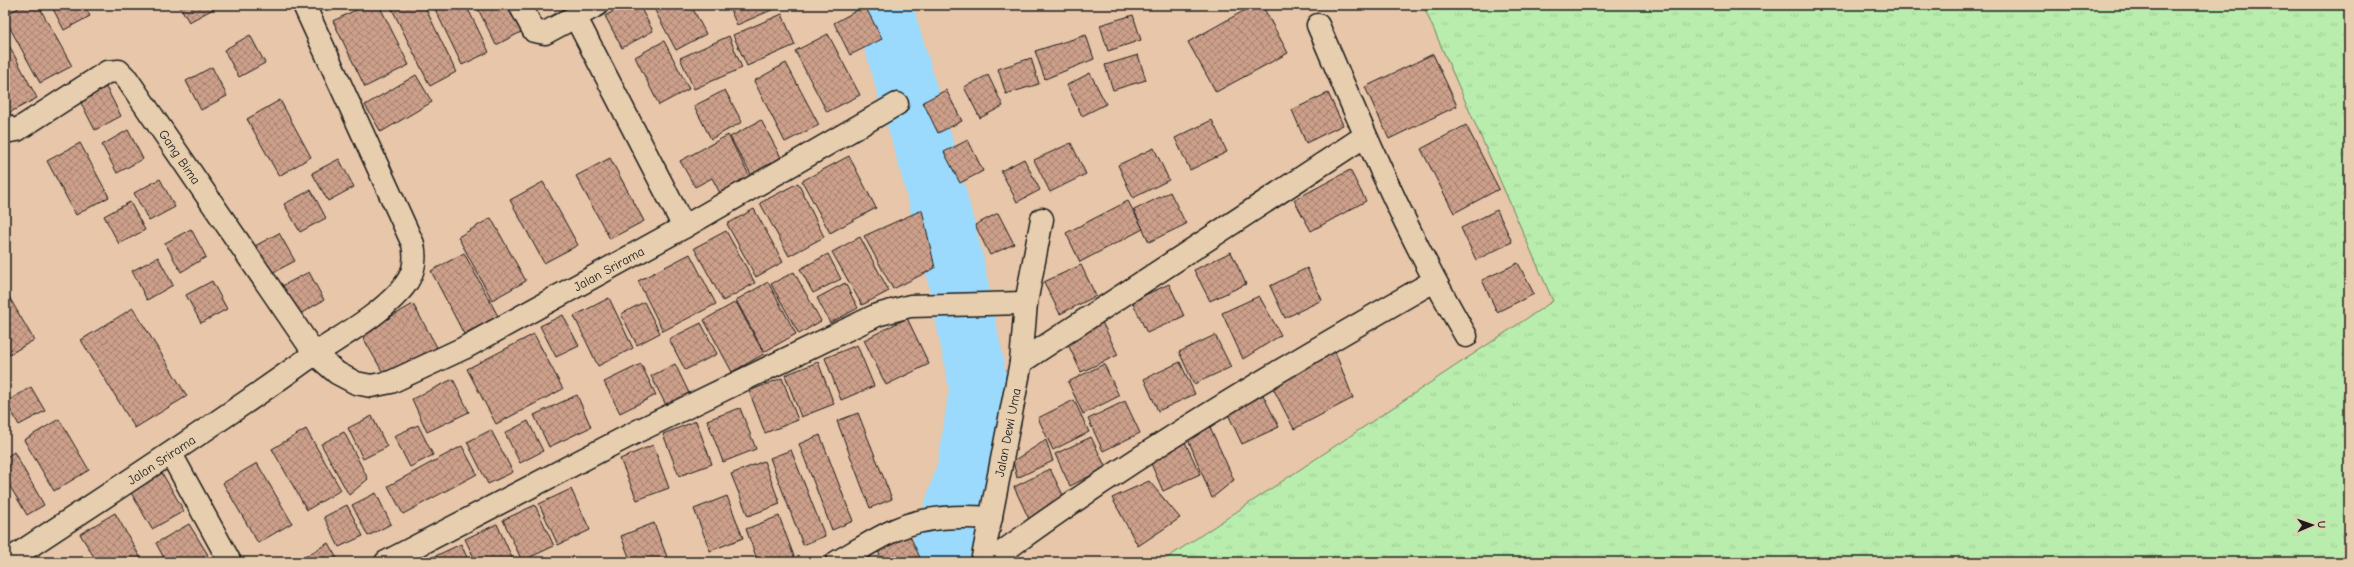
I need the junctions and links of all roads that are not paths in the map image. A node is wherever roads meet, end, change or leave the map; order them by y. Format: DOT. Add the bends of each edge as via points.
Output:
graph roads {
  1 [pos="304,5"];
  2 [pos="520,5"];
  3 [pos="596,5"];
  4 [pos="575,16"];
  5 [pos="1318,26"];
  6 [pos="897,104"];
  7 [pos="5,125"];
  8 [pos="1365,136"];
  9 [pos="1042,219"];
  10 [pos="684,227"];
  11 [pos="1434,281"];
  12 [pos="1026,303"];
  13 [pos="1466,336"];
  14 [pos="315,354"];
  15 [pos="1020,362"];
  16 [pos="171,454"];
  17 [pos="991,518"];
  18 [pos="6,562"];
  19 [pos="230,562"];
  20 [pos="386,562"];
  21 [pos="837,562"];
  22 [pos="982,562"];
  23 [pos="990,562"];
  1 -- 14 [label="street, Jalan Srirama" via="413,244 416,259 413,272 401,290 379,312"];
  2 -- 4 [label="street" via="534,31 538,33 545,33"];
  3 -- 4 [label="street"];
  4 -- 10 [label="street"];
  5 -- 8 [label="street"];
  6 -- 10 [label="street, Jalan Srirama"];
  7 -- 14 [label="street, Gang Bima" via="11,131 17,130 107,72 119,71 128,79"];
  8 -- 11 [label="street"];
  8 -- 15 [label="street"];
  9 -- 12 [label="street, Jalan Dewi Uma"];
  10 -- 14 [label="street, Jalan Srirama" via="464,348 391,382 371,386 356,383"];
  11 -- 13 [label="street"];
  11 -- 23 [label="street" via="1309,352 1163,443"];
  12 -- 15 [label="street, Jalan Dewi Uma"];
  12 -- 20 [label="street" via="910,306 877,315 638,431"];
  14 -- 16 [label="street, Jalan Srirama"];
  15 -- 17 [label="street, Jalan Dewi Uma"];
  16 -- 18 [label="street, Jalan Srirama"];
  16 -- 19 [label="street"];
  17 -- 21 [label="street" via="931,520 897,529"];
  17 -- 22 [label="street, Jalan Dewi Uma"];
}
